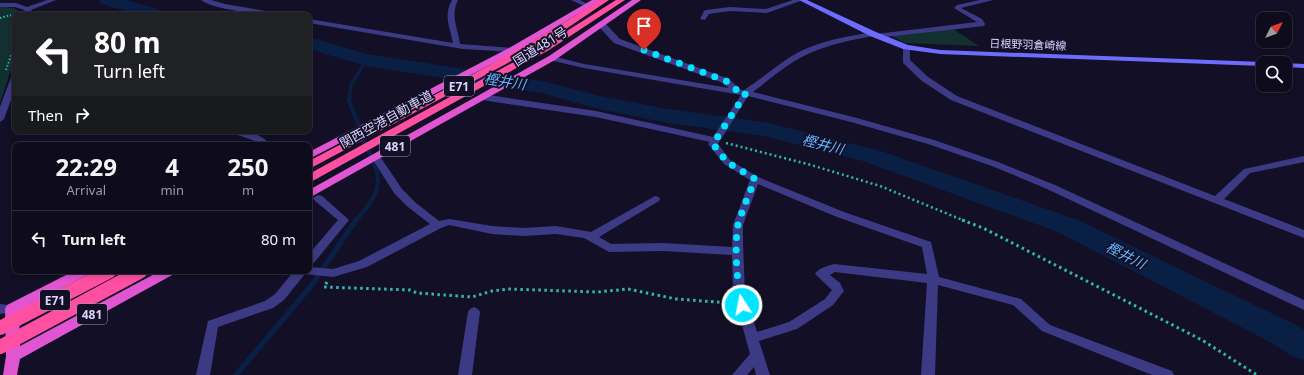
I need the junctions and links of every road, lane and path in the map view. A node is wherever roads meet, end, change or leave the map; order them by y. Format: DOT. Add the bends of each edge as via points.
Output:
graph roads {
  1 [pos="52,0"];
  2 [pos="204,0"];
  3 [pos="455,0"];
  4 [pos="574,0"];
  5 [pos="597,0"];
  6 [pos="605,0"];
  7 [pos="621,0"];
  8 [pos="637,0"];
  9 [pos="801,0"];
  10 [pos="990,0"];
  11 [pos="0,5"];
  12 [pos="588,6"];
  13 [pos="29,12"];
  14 [pos="259,12"];
  15 [pos="8,16"];
  16 [pos="0,18"];
  17 [pos="703,19"];
  18 [pos="312,21"];
  19 [pos="601,24"];
  20 [pos="874,35"];
  21 [pos="457,46"];
  22 [pos="906,47"];
  23 [pos="512,50"];
  24 [pos="12,53"];
  25 [pos="11,56"];
  26 [pos="552,58"];
  27 [pos="1256,64"];
  28 [pos="1292,65"];
  29 [pos="1304,66"];
  30 [pos="12,86"];
  31 [pos="742,92"];
  32 [pos="482,97"];
  33 [pos="0,120"];
  34 [pos="244,134"];
  35 [pos="715,140"];
  36 [pos="263,142"];
  37 [pos="312,154"];
  38 [pos="376,157"];
  39 [pos="1304,159"];
  40 [pos="312,164"];
  41 [pos="312,177"];
  42 [pos="755,179"];
  43 [pos="314,196"];
  44 [pos="655,199"];
  45 [pos="1217,200"];
  46 [pos="437,225"];
  47 [pos="1304,234"];
  48 [pos="591,237"];
  49 [pos="737,251"];
  50 [pos="312,257"];
  51 [pos="312,271"];
  52 [pos="333,273"];
  53 [pos="79,274"];
  54 [pos="104,274"];
  55 [pos="135,274"];
  56 [pos="164,274"];
  57 [pos="298,274"];
  58 [pos="932,279"];
  59 [pos="742,305"];
  60 [pos="1304,305"];
  61 [pos="6,309"];
  62 [pos="474,312"];
  63 [pos="0,328"];
  64 [pos="752,338"];
  65 [pos="0,347"];
  66 [pos="757,355"];
  67 [pos="13,356"];
  68 [pos="10,375"];
  69 [pos="203,375"];
  70 [pos="465,375"];
  71 [pos="739,375"];
  72 [pos="763,375"];
  73 [pos="928,375"];
  74 [pos="1167,375"];
  75 [pos="1257,375"];
  1 -- 13 [label="street"];
  2 -- 14 [label="street"];
  3 -- 21 [label="street" via="450,7 449,16"];
  4 -- 12 [label="street"];
  5 -- 12 [label="highway, 国道481号 / 481"];
  6 -- 40 [label="highway, 関西空港自動車道 / E71" via="503,62"];
  7 -- 41 [label="highway, 関西空港自動車道 / E71" via="546,48"];
  8 -- 19 [label="highway, 国道481号 / 481"];
  9 -- 17 [label="street" via="767,11 730,9 706,12"];
  9 -- 20 [label="main road, 日根野羽倉崎線"];
  10 -- 20 [label="street" via="957,8 980,20 981,24"];
  11 -- 13 [label="street" via="16,6"];
  12 -- 23 [label="highway, 国道481号 / 481"];
  15 -- 16 [label="path"];
  18 -- 21 [label="street"];
  19 -- 26 [label="highway, 国道481号 / 481"];
  19 -- 31 [label="street" via="617,41 726,81"];
  20 -- 22 [label="main road, 日根野羽倉崎線"];
  20 -- 31 [label="street" via="839,40 818,47 791,60"];
  21 -- 23 [label="street"];
  22 -- 27 [label="main road, 日根野羽倉崎線" via="940,52"];
  22 -- 45 [label="street" via="906,61 925,79 954,98"];
  23 -- 37 [label="highway, 国道481号 / 481"];
  24 -- 25 [label="path"];
  26 -- 31 [label="street" via="584,66"];
  26 -- 32 [label="highway, 国道481号 / 481"];
  28 -- 29 [label="main road"];
  30 -- 33 [label="street"];
  31 -- 35 [label="street"];
  31 -- 60 [label="street" via="932,142 995,164 1131,223"];
  32 -- 35 [label="street" via="596,114"];
  32 -- 38 [label="highway, 国道481号 / 481"];
  34 -- 36 [label="street"];
  35 -- 42 [label="street" via="713,144 727,162"];
  35 -- 75 [label="path" via="880,186 983,228 1202,340"];
  38 -- 43 [label="highway, 国道481号 / 481"];
  38 -- 46 [label="street" via="398,191"];
  39 -- 45 [label="street" via="1247,171"];
  42 -- 49 [label="street" via="738,225"];
  42 -- 58 [label="street" via="866,224 927,245"];
  43 -- 50 [label="street" via="344,220"];
  44 -- 48 [label="street"];
  45 -- 47 [label="street"];
  46 -- 48 [label="street" via="449,222 492,230 556,230"];
  46 -- 52 [label="street" via="363,264"];
  48 -- 49 [label="street" via="610,248 663,247"];
  49 -- 59 [label="street"];
  51 -- 52 [label="street"];
  52 -- 59 [label="path" via="324,287 410,290 457,297 472,297 508,289 597,292 628,289 676,299"];
  53 -- 61 [label="highway"];
  54 -- 63 [label="highway, E71, bridge"];
  55 -- 65 [label="highway, E71, bridge"];
  56 -- 67 [label="highway, 481"];
  57 -- 69 [label="street" via="276,300 212,324"];
  58 -- 64 [label="street" via="834,268 821,274 836,286 838,291 829,302 793,326"];
  58 -- 73 [label="street"];
  58 -- 74 [label="street" via="1017,302 1046,328"];
  59 -- 64 [label="street"];
  61 -- 67 [label="highway"];
  62 -- 70 [label="street"];
  64 -- 66 [label="street"];
  66 -- 71 [label="street"];
  66 -- 72 [label="street"];
  67 -- 68 [label="highway"];
}
